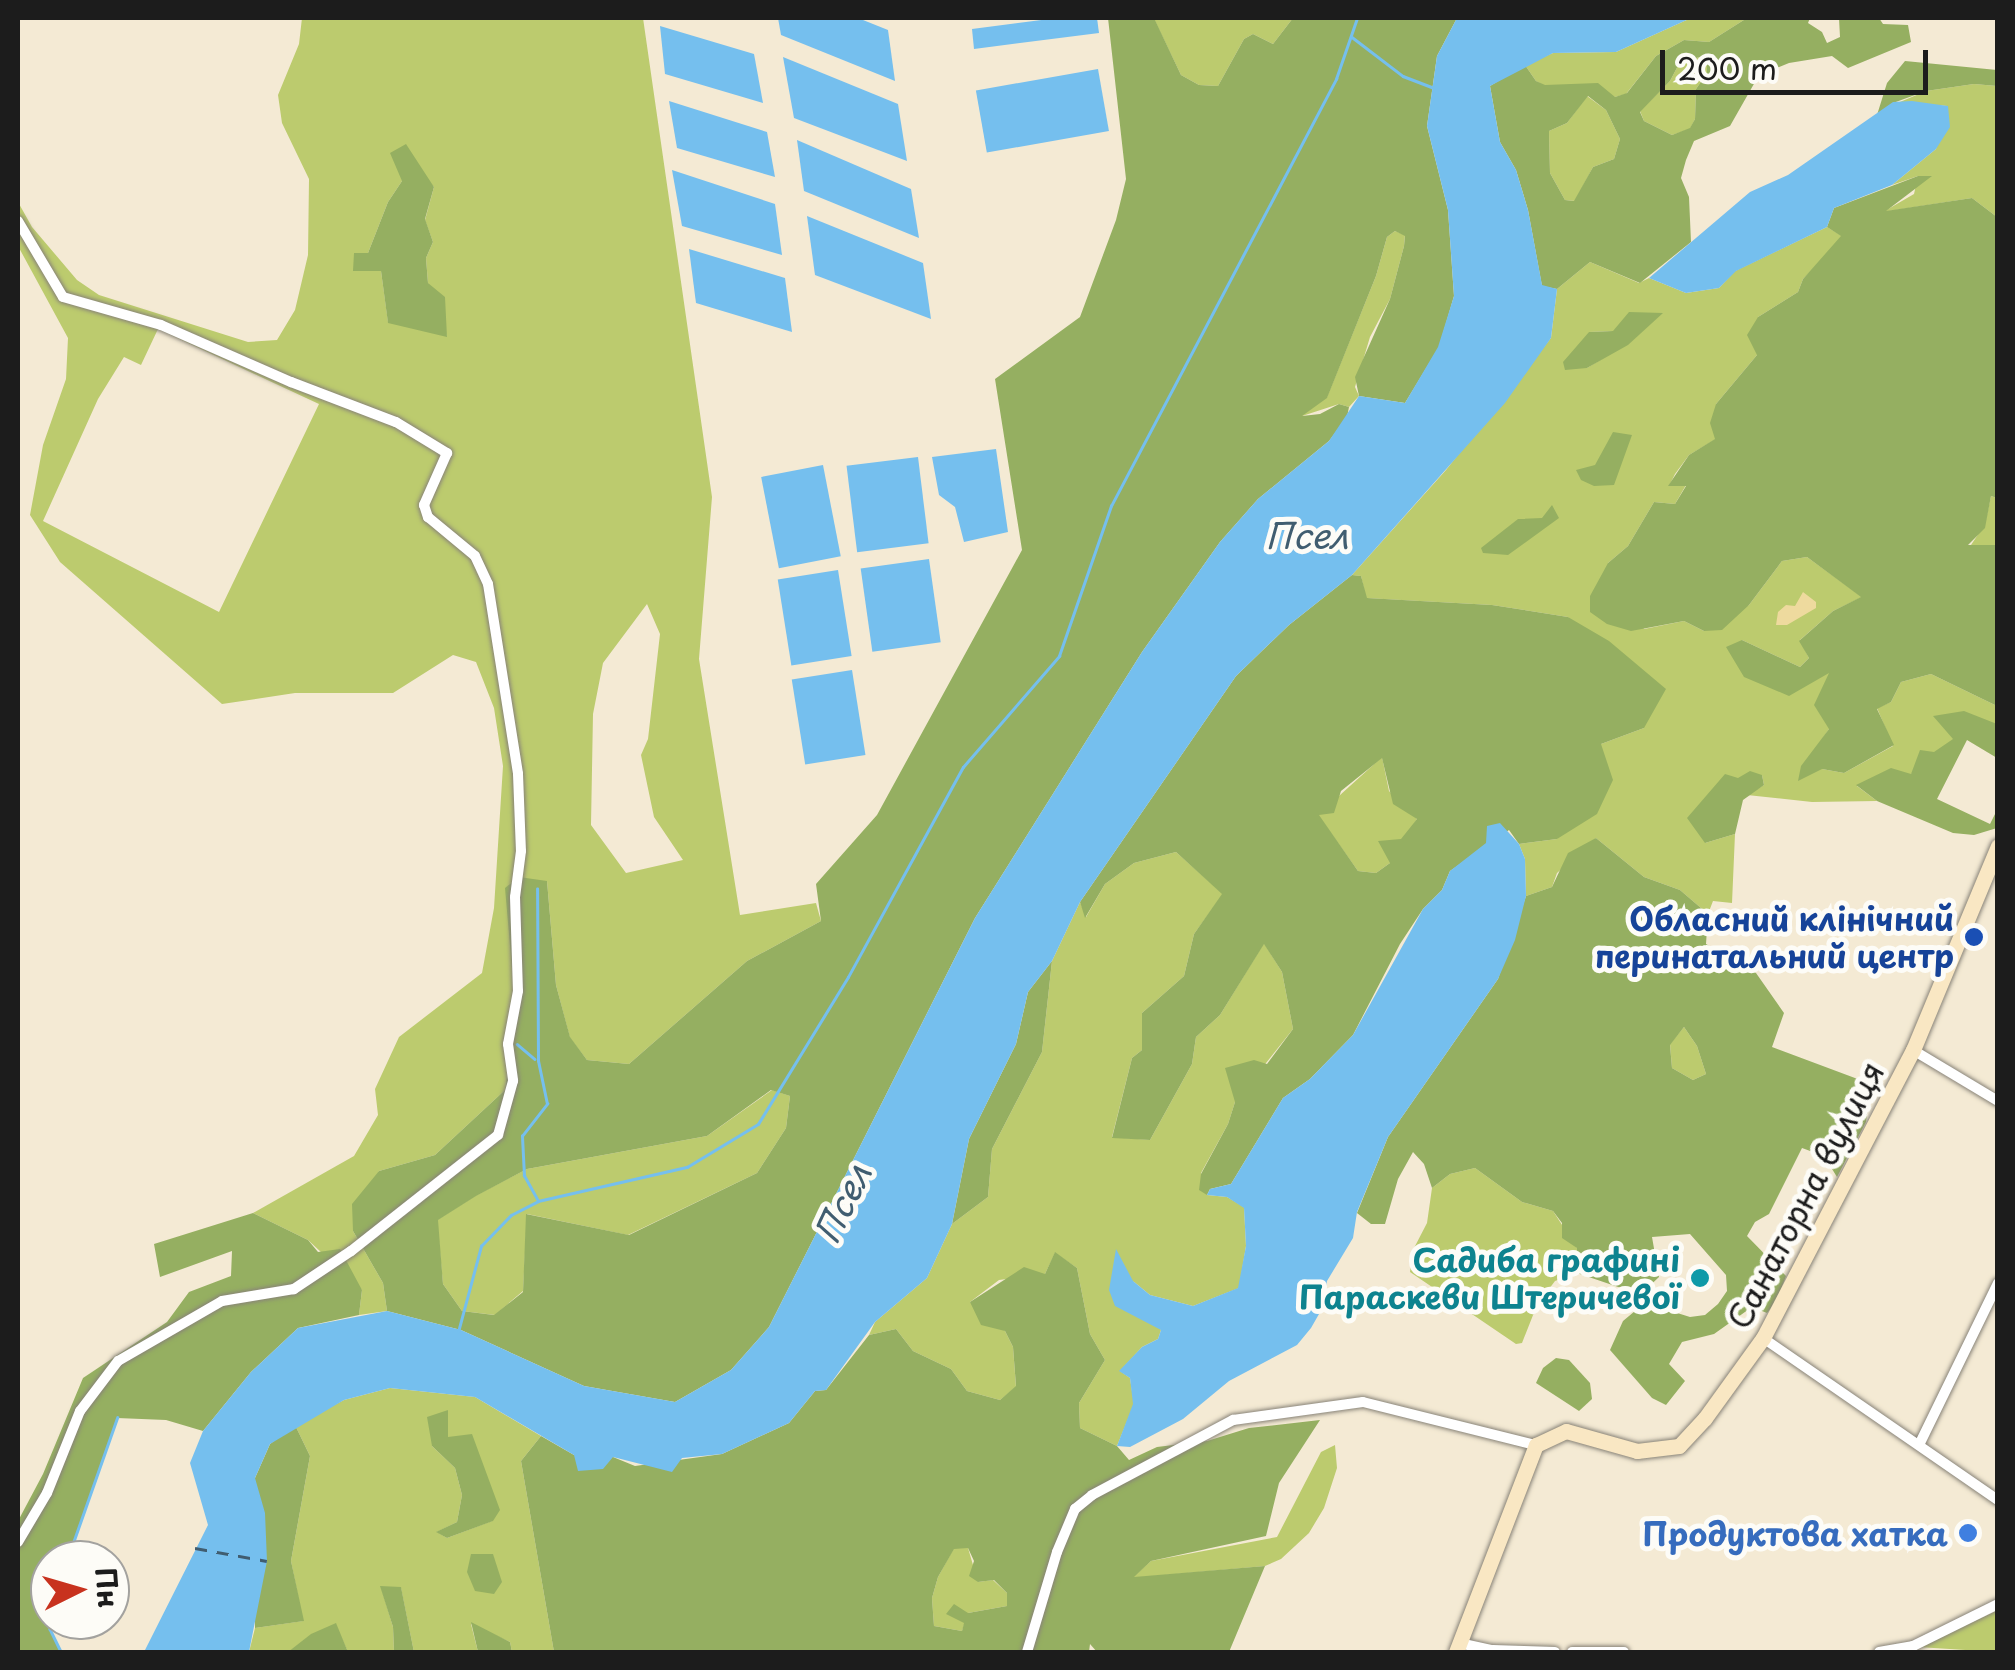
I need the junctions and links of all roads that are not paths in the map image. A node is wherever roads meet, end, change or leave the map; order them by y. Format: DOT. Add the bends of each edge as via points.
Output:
graph roads {
  1 [pos="18,220"];
  2 [pos="1997,847"];
  3 [pos="1913,1050"];
  4 [pos="1998,1101"];
  5 [pos="1998,1283"];
  6 [pos="1763,1338"];
  7 [pos="1920,1443"];
  8 [pos="1536,1445"];
  9 [pos="1998,1500"];
  10 [pos="18,1542"];
  11 [pos="1998,1604"];
  12 [pos="1458,1648"];
  13 [pos="1026,1652"];
  14 [pos="1555,1652"];
  15 [pos="1572,1652"];
  16 [pos="1624,1652"];
  17 [pos="1879,1652"];
  1 -- 10 [label="street" via="63,297 161,324 396,422 448,453 424,506 428,517 475,556 488,584 518,774 521,850 518,991 508,1044 513,1081 498,1135 294,1289 222,1302 118,1361 80,1411"];
  2 -- 3 [label="main road, Санаторна вулиця"];
  3 -- 4 [label="street"];
  3 -- 6 [label="main road, Санаторна вулиця"];
  5 -- 7 [label="street"];
  6 -- 7 [label="street"];
  6 -- 8 [label="main road, Санаторна вулиця" via="1678,1446 1637,1451 1566,1431"];
  7 -- 9 [label="street"];
  8 -- 12 [label="main road"];
  8 -- 13 [label="street" via="1363,1402 1233,1420 1076,1509"];
  11 -- 17 [label="street" via="1913,1646"];
  12 -- 14 [label="street"];
  15 -- 16 [label="street"];
}
